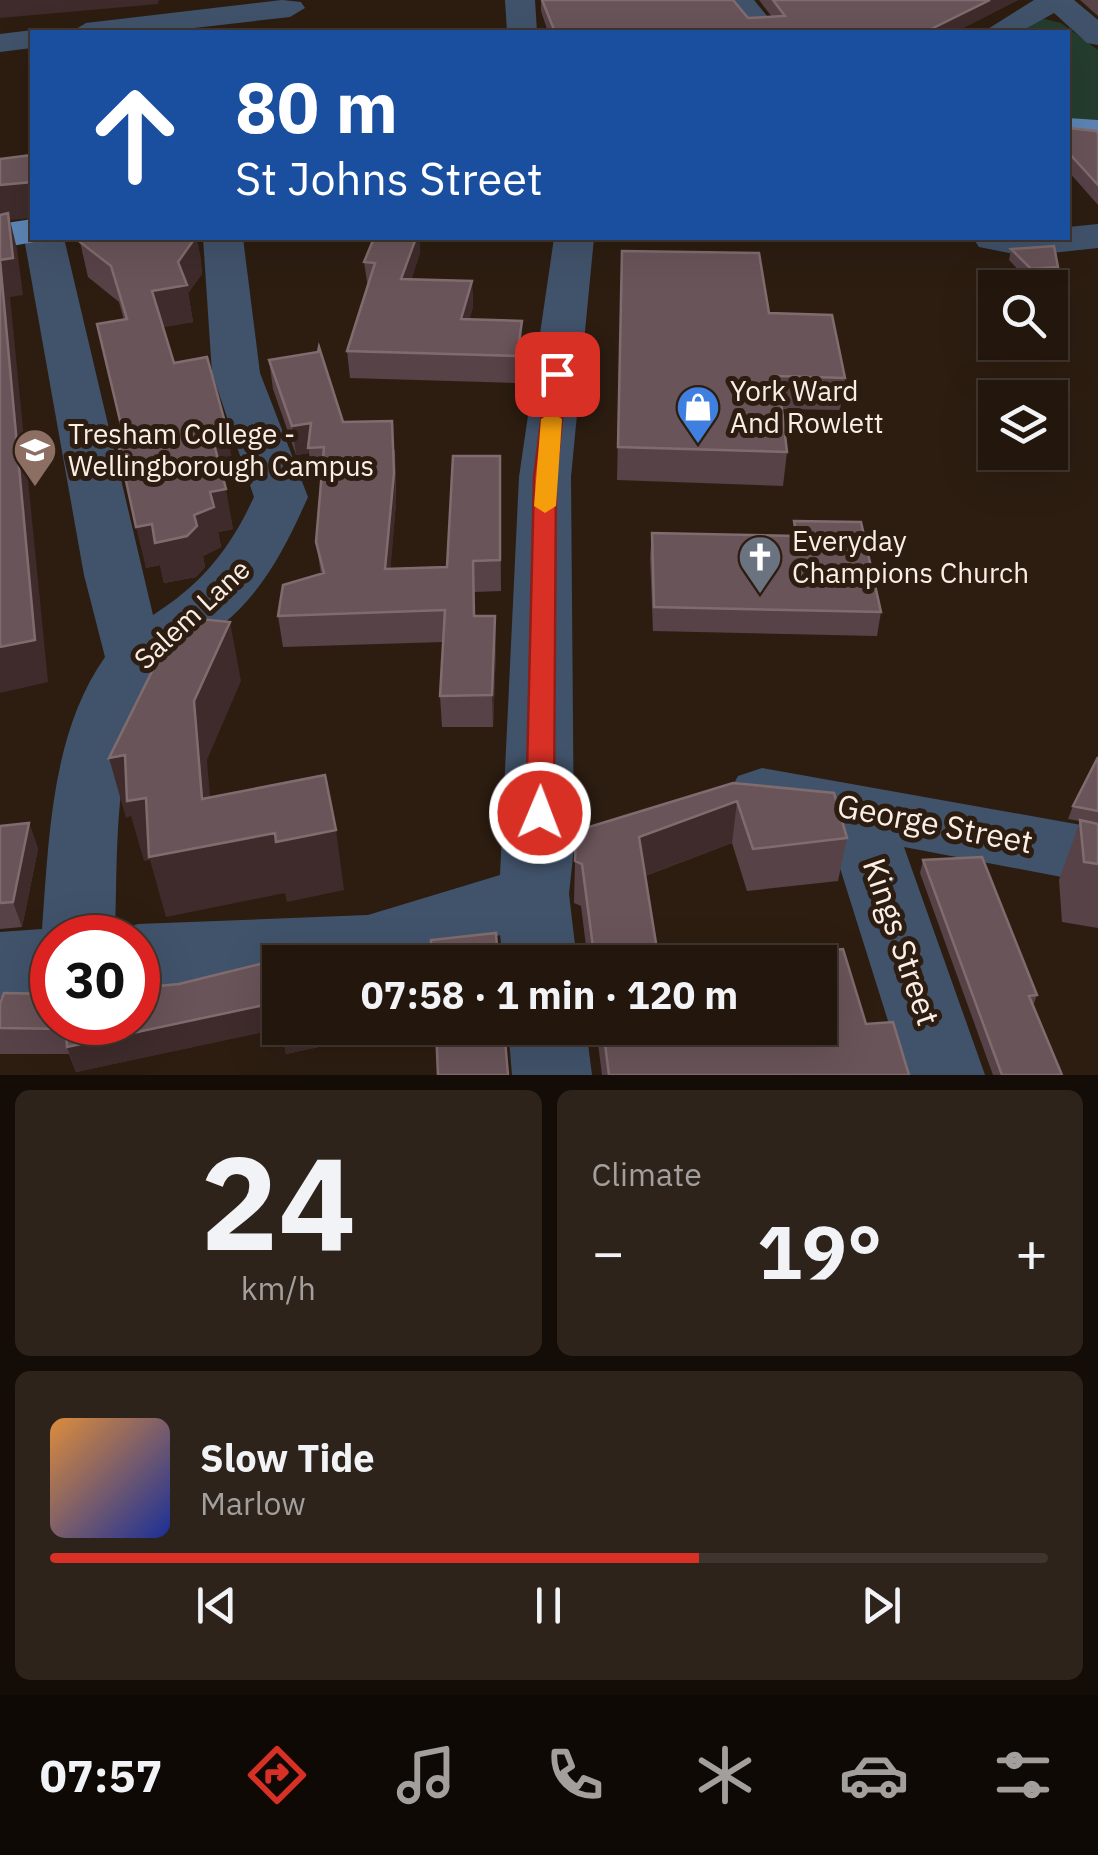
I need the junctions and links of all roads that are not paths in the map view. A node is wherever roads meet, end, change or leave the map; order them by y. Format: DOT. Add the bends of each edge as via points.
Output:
graph roads {
  1 [pos="520,0"];
  2 [pos="738,0"];
  3 [pos="290,8"];
  4 [pos="1077,18"];
  5 [pos="1012,26"];
  6 [pos="103,30"];
  7 [pos="522,30"];
  8 [pos="763,30"];
  9 [pos="30,39"];
  10 [pos="0,43"];
  11 [pos="1070,130"];
  12 [pos="1098,131"];
  13 [pos="30,230"];
  14 [pos="0,236"];
  15 [pos="1098,236"];
  16 [pos="1070,239"];
  17 [pos="44,240"];
  18 [pos="222,240"];
  19 [pos="574,240"];
  20 [pos="1003,240"];
  21 [pos="1061,240"];
  22 [pos="136,658"];
  23 [pos="706,798"];
  24 [pos="856,810"];
  25 [pos="605,837"];
  26 [pos="1098,856"];
  27 [pos="538,901"];
  28 [pos="79,915"];
  29 [pos="160,955"];
  30 [pos="30,962"];
  31 [pos="0,965"];
  32 [pos="549,1045"];
  33 [pos="552,1075"];
  34 [pos="945,1075"];
  1 -- 7 [label="street"];
  2 -- 8 [label="street"];
  3 -- 6 [label="street"];
  4 -- 5 [label="street" via="1047,15"];
  9 -- 10 [label="street"];
  11 -- 12 [label="main road"];
  13 -- 14 [label="main road"];
  15 -- 16 [label="street"];
  17 -- 22 [label="street" via="112,574"];
  18 -- 22 [label="street, Salem Lane" via="236,372 281,496 253,559 209,606"];
  19 -- 27 [label="street" via="545,477"];
  20 -- 21 [label="street"];
  22 -- 28 [label="street, Salem Lane" via="101,725 84,827"];
  23 -- 24 [label="street, George Street" via="772,794"];
  24 -- 26 [label="street, George Street"];
  24 -- 34 [label="street, Kings Street"];
  25 -- 27 [label="street"];
  27 -- 29 [label="street" via="368,947"];
  30 -- 31 [label="street"];
  32 -- 33 [label="street"];
}
